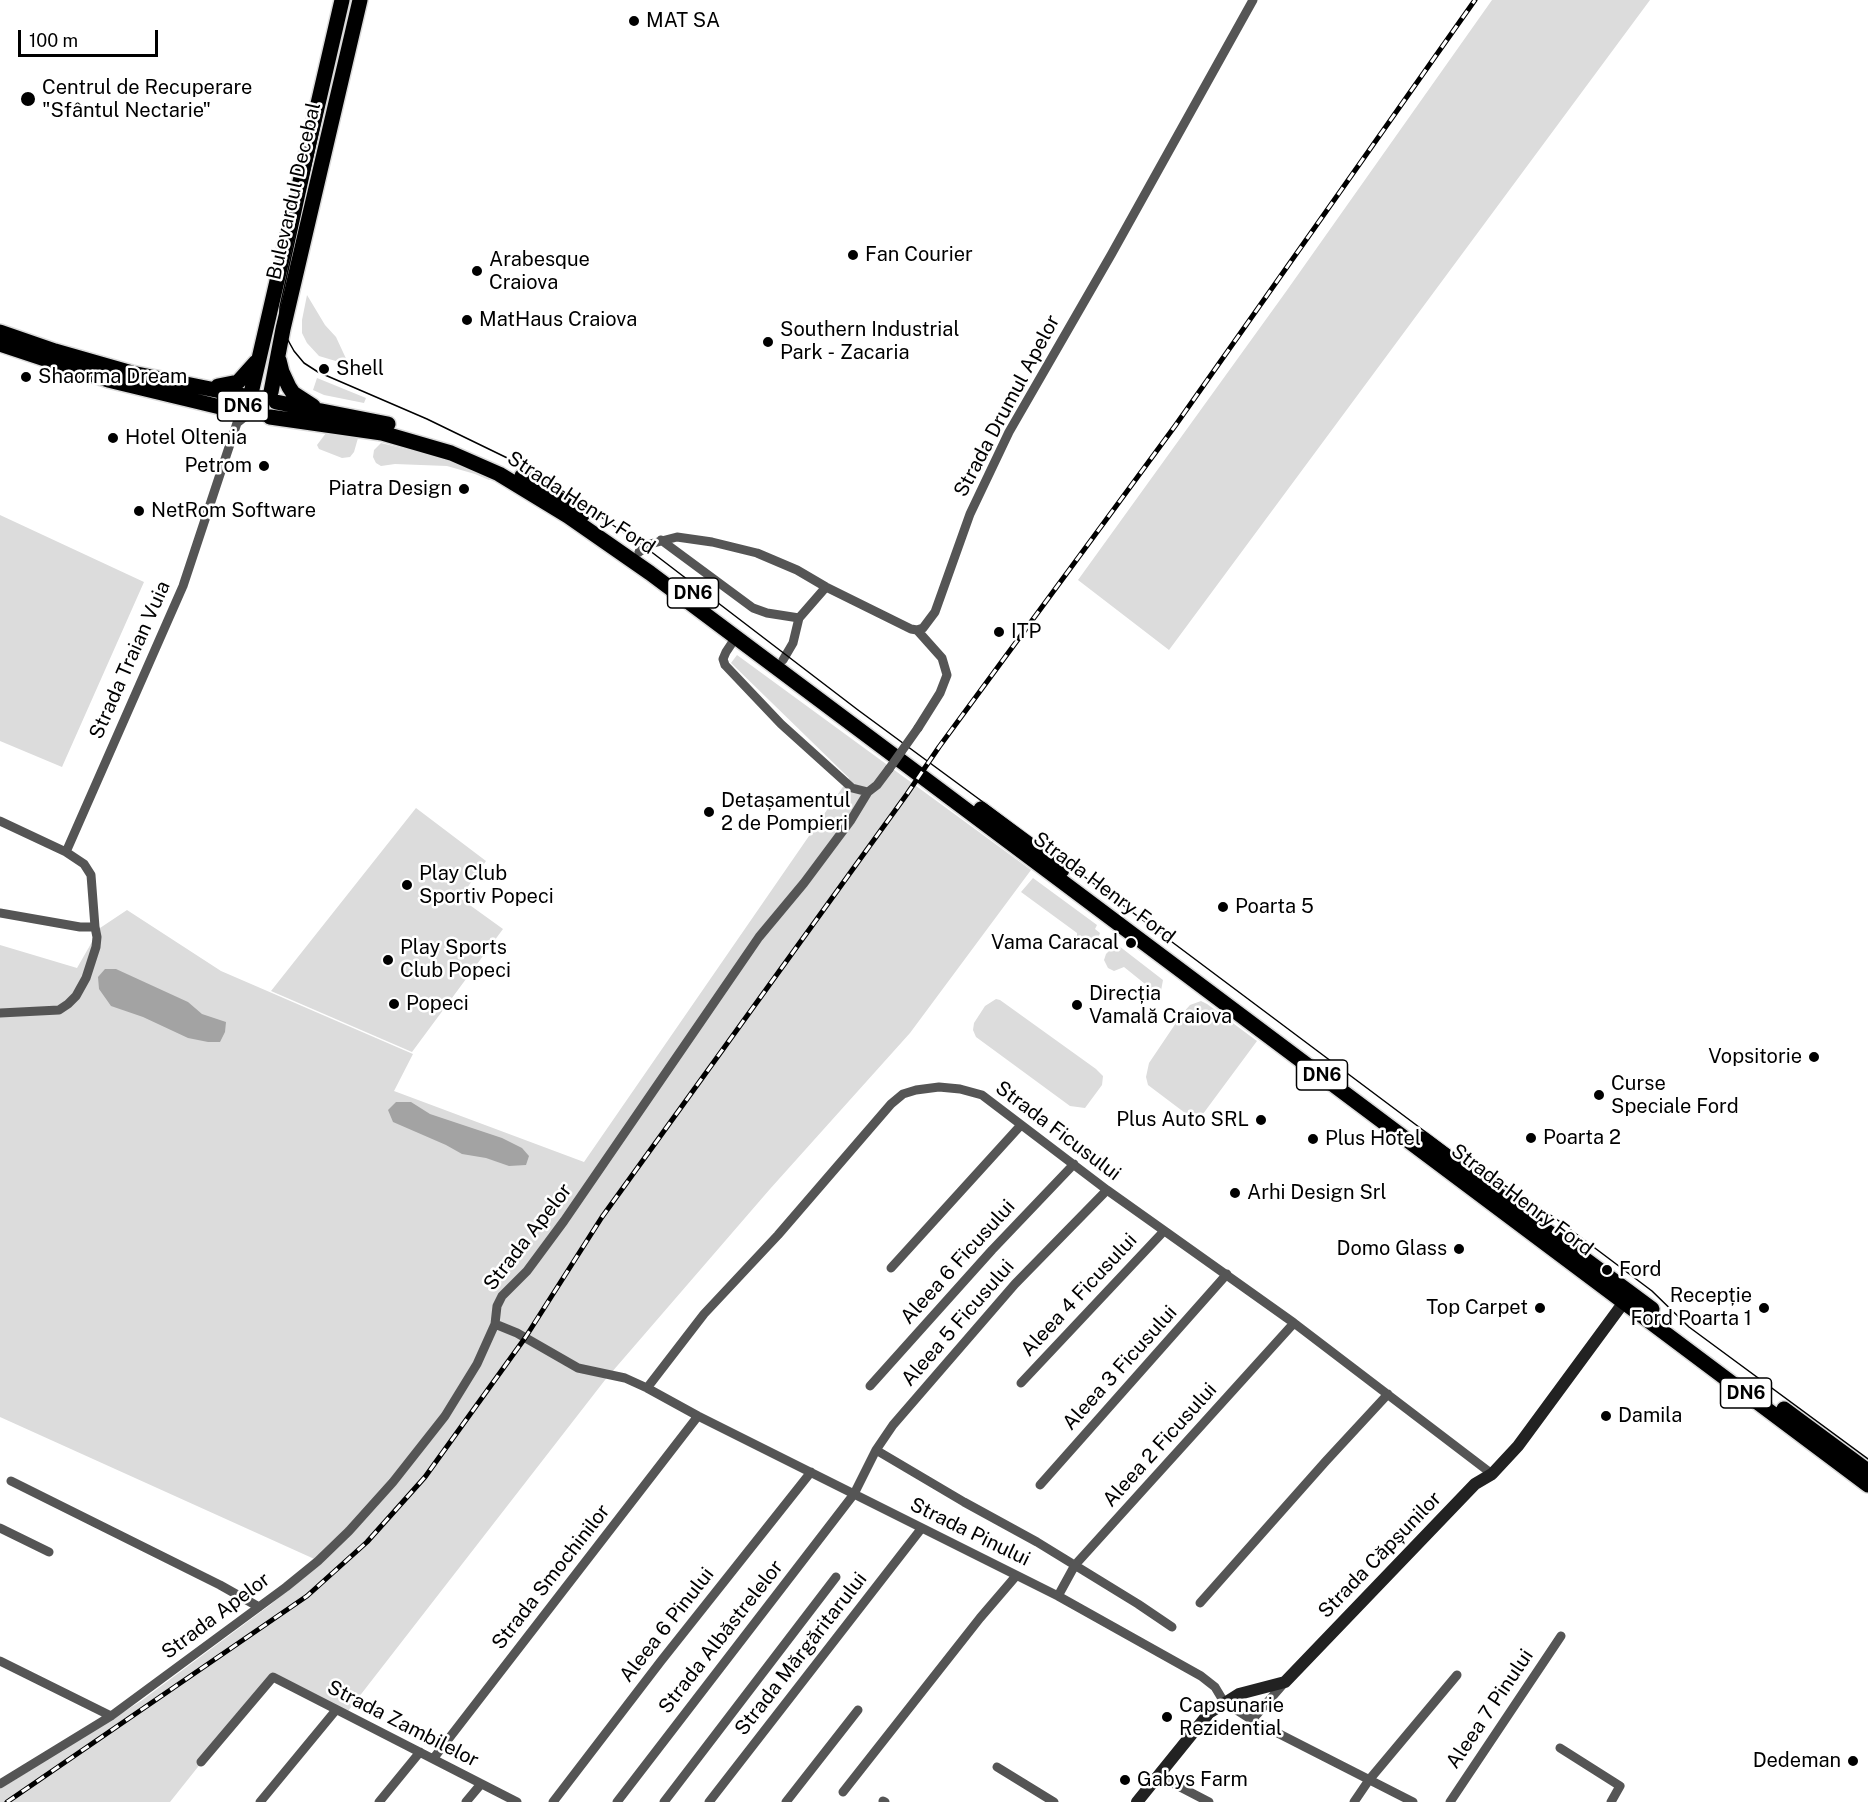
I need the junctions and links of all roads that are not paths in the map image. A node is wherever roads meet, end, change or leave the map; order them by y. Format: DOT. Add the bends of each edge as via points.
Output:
graph roads {
  1 [pos="342,0"];
  2 [pos="360,0"];
  3 [pos="1253,0"];
  4 [pos="0,332"];
  5 [pos="0,344"];
  6 [pos="278,352"];
  7 [pos="258,360"];
  8 [pos="190,385"];
  9 [pos="249,392"];
  10 [pos="272,404"];
  11 [pos="324,411"];
  12 [pos="246,414"];
  13 [pos="661,540"];
  14 [pos="639,552"];
  15 [pos="826,587"];
  16 [pos="799,618"];
  17 [pos="917,630"];
  18 [pos="736,638"];
  19 [pos="783,660"];
  20 [pos="868,792"];
  21 [pos="0,821"];
  22 [pos="66,852"];
  23 [pos="0,913"];
  24 [pos="95,927"];
  25 [pos="0,1013"];
  26 [pos="1021,1125"];
  27 [pos="1074,1164"];
  28 [pos="1107,1190"];
  29 [pos="1164,1231"];
  30 [pos="891,1268"];
  31 [pos="1227,1274"];
  32 [pos="1624,1302"];
  33 [pos="1294,1323"];
  34 [pos="495,1324"];
  35 [pos="1021,1383"];
  36 [pos="870,1386"];
  37 [pos="647,1388"];
  38 [pos="1388,1394"];
  39 [pos="698,1416"];
  40 [pos="876,1450"];
  41 [pos="1868,1471"];
  42 [pos="811,1472"];
  43 [pos="1492,1474"];
  44 [pos="11,1481"];
  45 [pos="1040,1485"];
  46 [pos="1868,1485"];
  47 [pos="854,1494"];
  48 [pos="0,1528"];
  49 [pos="921,1529"];
  50 [pos="49,1552"];
  51 [pos="1075,1565"];
  52 [pos="1016,1576"];
  53 [pos="836,1577"];
  54 [pos="1058,1596"];
  55 [pos="1200,1603"];
  56 [pos="259,1607"];
  57 [pos="1172,1628"];
  58 [pos="1561,1636"];
  59 [pos="0,1661"];
  60 [pos="1457,1675"];
  61 [pos="1285,1682"];
  62 [pos="1224,1702"];
  63 [pos="336,1710"];
  64 [pos="858,1710"];
  65 [pos="111,1716"];
  66 [pos="1252,1720"];
  67 [pos="1560,1748"];
  68 [pos="420,1752"];
  69 [pos="433,1759"];
  70 [pos="201,1762"];
  71 [pos="997,1767"];
  72 [pos="1159,1776"];
  73 [pos="1369,1780"];
  74 [pos="0,1784"];
  75 [pos="481,1784"];
  76 [pos="843,1792"];
  77 [pos="260,1802"];
  78 [pos="379,1802"];
  79 [pos="466,1802"];
  80 [pos="517,1802"];
  81 [pos="553,1802"];
  82 [pos="617,1802"];
  83 [pos="664,1802"];
  84 [pos="709,1802"];
  85 [pos="786,1802"];
  86 [pos="1054,1802"];
  87 [pos="1137,1802"];
  88 [pos="1209,1802"];
  89 [pos="1354,1802"];
  90 [pos="1413,1802"];
  91 [pos="1450,1802"];
  92 [pos="1611,1802"];
  1 -- 7 [label="main road, Bulevardul Decebal"];
  2 -- 6 [label="main road, Bulevardul Decebal"];
  3 -- 17 [label="street, Strada Drumul Apelor" via="1009,432 970,514 935,612"];
  4 -- 8 [label="main road, DN6" via="132,373"];
  5 -- 12 [label="main road, DN6" via="108,380"];
  6 -- 10 [label="main road, Bulevardul Decebal / DN6"];
  6 -- 11 [label="main road" via="293,393"];
  7 -- 8 [label="main road" via="238,382 225,386"];
  7 -- 9 [label="main road, Bulevardul Decebal"];
  8 -- 9 [label="main road, DN6"];
  9 -- 10 [label="main road, DN6" via="262,388"];
  9 -- 12 [label="main road, DN6" via="243,401"];
  10 -- 11 [label="main road, Strada Henry Ford / DN6"];
  10 -- 12 [label="main road, DN6" via="257,420"];
  10 -- 18 [label="main road, Strada Henry Ford / DN6" via="451,453 482,466 632,559"];
  11 -- 14 [label="main road, Strada Henry Ford / DN6" via="400,427 492,460 546,490"];
  12 -- 22 [label="street, Strada Traian Vuia" via="237,423 187,575"];
  13 -- 14 [label="street"];
  13 -- 15 [label="street" via="693,538 757,553"];
  13 -- 16 [label="street" via="753,608"];
  14 -- 19 [label="main road, Strada Henry Ford / DN6"];
  15 -- 16 [label="street"];
  15 -- 17 [label="street"];
  16 -- 19 [label="street" via="793,643"];
  17 -- 20 [label="street, Strada Apelor, bridge" via="942,658 947,675 918,728"];
  18 -- 20 [label="street" via="723,659 725,665 781,724 852,788"];
  18 -- 32 [label="main road, Strada Henry Ford / DN6"];
  19 -- 41 [label="main road, Strada Henry Ford / DN6"];
  20 -- 34 [label="street, Strada Apelor" via="851,820 737,968 570,1213 527,1271 502,1296"];
  21 -- 22 [label="street"];
  22 -- 24 [label="street" via="84,864 91,875"];
  23 -- 24 [label="street"];
  24 -- 25 [label="street" via="96,947 86,978 68,1004 59,1010"];
  26 -- 27 [label="street, Strada Ficusului"];
  26 -- 30 [label="street"];
  26 -- 37 [label="street, Strada Ficusului" via="982,1095 960,1089 939,1087 903,1094 704,1314"];
  27 -- 28 [label="street, Strada Ficusului"];
  27 -- 36 [label="street, Aleea 6 Ficusului"];
  28 -- 29 [label="street, Strada Ficusului"];
  28 -- 40 [label="street, Aleea 5 Ficusului" via="1015,1284 906,1409"];
  29 -- 31 [label="street, Strada Ficusului"];
  29 -- 35 [label="street, Aleea 4 Ficusului"];
  31 -- 33 [label="street, Strada Ficusului"];
  31 -- 45 [label="street, Aleea 3 Ficusului"];
  32 -- 43 [label="street, Strada Căpșunilor" via="1518,1446"];
  32 -- 46 [label="main road, Strada Henry Ford / DN6"];
  33 -- 38 [label="street, Strada Ficusului"];
  33 -- 51 [label="street, Aleea 2 Ficusului"];
  34 -- 37 [label="street, Strada Pinului" via="578,1368 625,1378"];
  34 -- 56 [label="street, Strada Apelor" via="477,1364 445,1416 393,1482 318,1562"];
  37 -- 39 [label="street, Strada Pinului"];
  38 -- 43 [label="street, Strada Ficusului"];
  38 -- 55 [label="street"];
  39 -- 42 [label="street, Strada Pinului"];
  39 -- 69 [label="street, Strada Smochinilor"];
  40 -- 47 [label="street, Aleea 5 Ficusului"];
  40 -- 51 [label="street"];
  42 -- 47 [label="street, Strada Pinului"];
  42 -- 81 [label="street, Aleea 6 Pinului"];
  43 -- 61 [label="street, Strada Căpșunilor" via="1475,1484"];
  44 -- 56 [label="street"];
  47 -- 49 [label="street, Strada Pinului"];
  47 -- 82 [label="street, Strada Albăstrelelor"];
  48 -- 50 [label="street"];
  49 -- 52 [label="street, Strada Pinului"];
  49 -- 84 [label="street, Strada Mărgăritarului"];
  51 -- 54 [label="street, Aleea 2 Ficusului"];
  51 -- 57 [label="street"];
  52 -- 54 [label="street, Strada Pinului"];
  52 -- 76 [label="street"];
  53 -- 83 [label="street"];
  54 -- 62 [label="street, Strada Pinului" via="1201,1676 1215,1687"];
  56 -- 65 [label="street, Strada Apelor"];
  58 -- 91 [label="street, Aleea 7 Pinului"];
  59 -- 65 [label="street"];
  60 -- 73 [label="street"];
  61 -- 62 [label="street"];
  61 -- 66 [label="street"];
  62 -- 66 [label="street, Strada Pinului"];
  62 -- 72 [label="street" via="1209,1713"];
  63 -- 68 [label="street, Strada Zambilelor"];
  63 -- 70 [label="street, Strada Zambilelor" via="273,1677"];
  63 -- 77 [label="street"];
  64 -- 85 [label="street"];
  65 -- 74 [label="street, Strada Apelor"];
  66 -- 73 [label="street, Strada Pinului"];
  67 -- 92 [label="street" via="1620,1786"];
  68 -- 69 [label="street, Strada Zambilelor"];
  68 -- 78 [label="street"];
  69 -- 75 [label="street, Strada Zambilelor"];
  71 -- 86 [label="street"];
  72 -- 87 [label="street"];
  72 -- 88 [label="street"];
  73 -- 89 [label="street"];
  73 -- 90 [label="street, Strada Pinului"];
  75 -- 79 [label="street"];
  75 -- 80 [label="street, Strada Zambilelor"];
}
